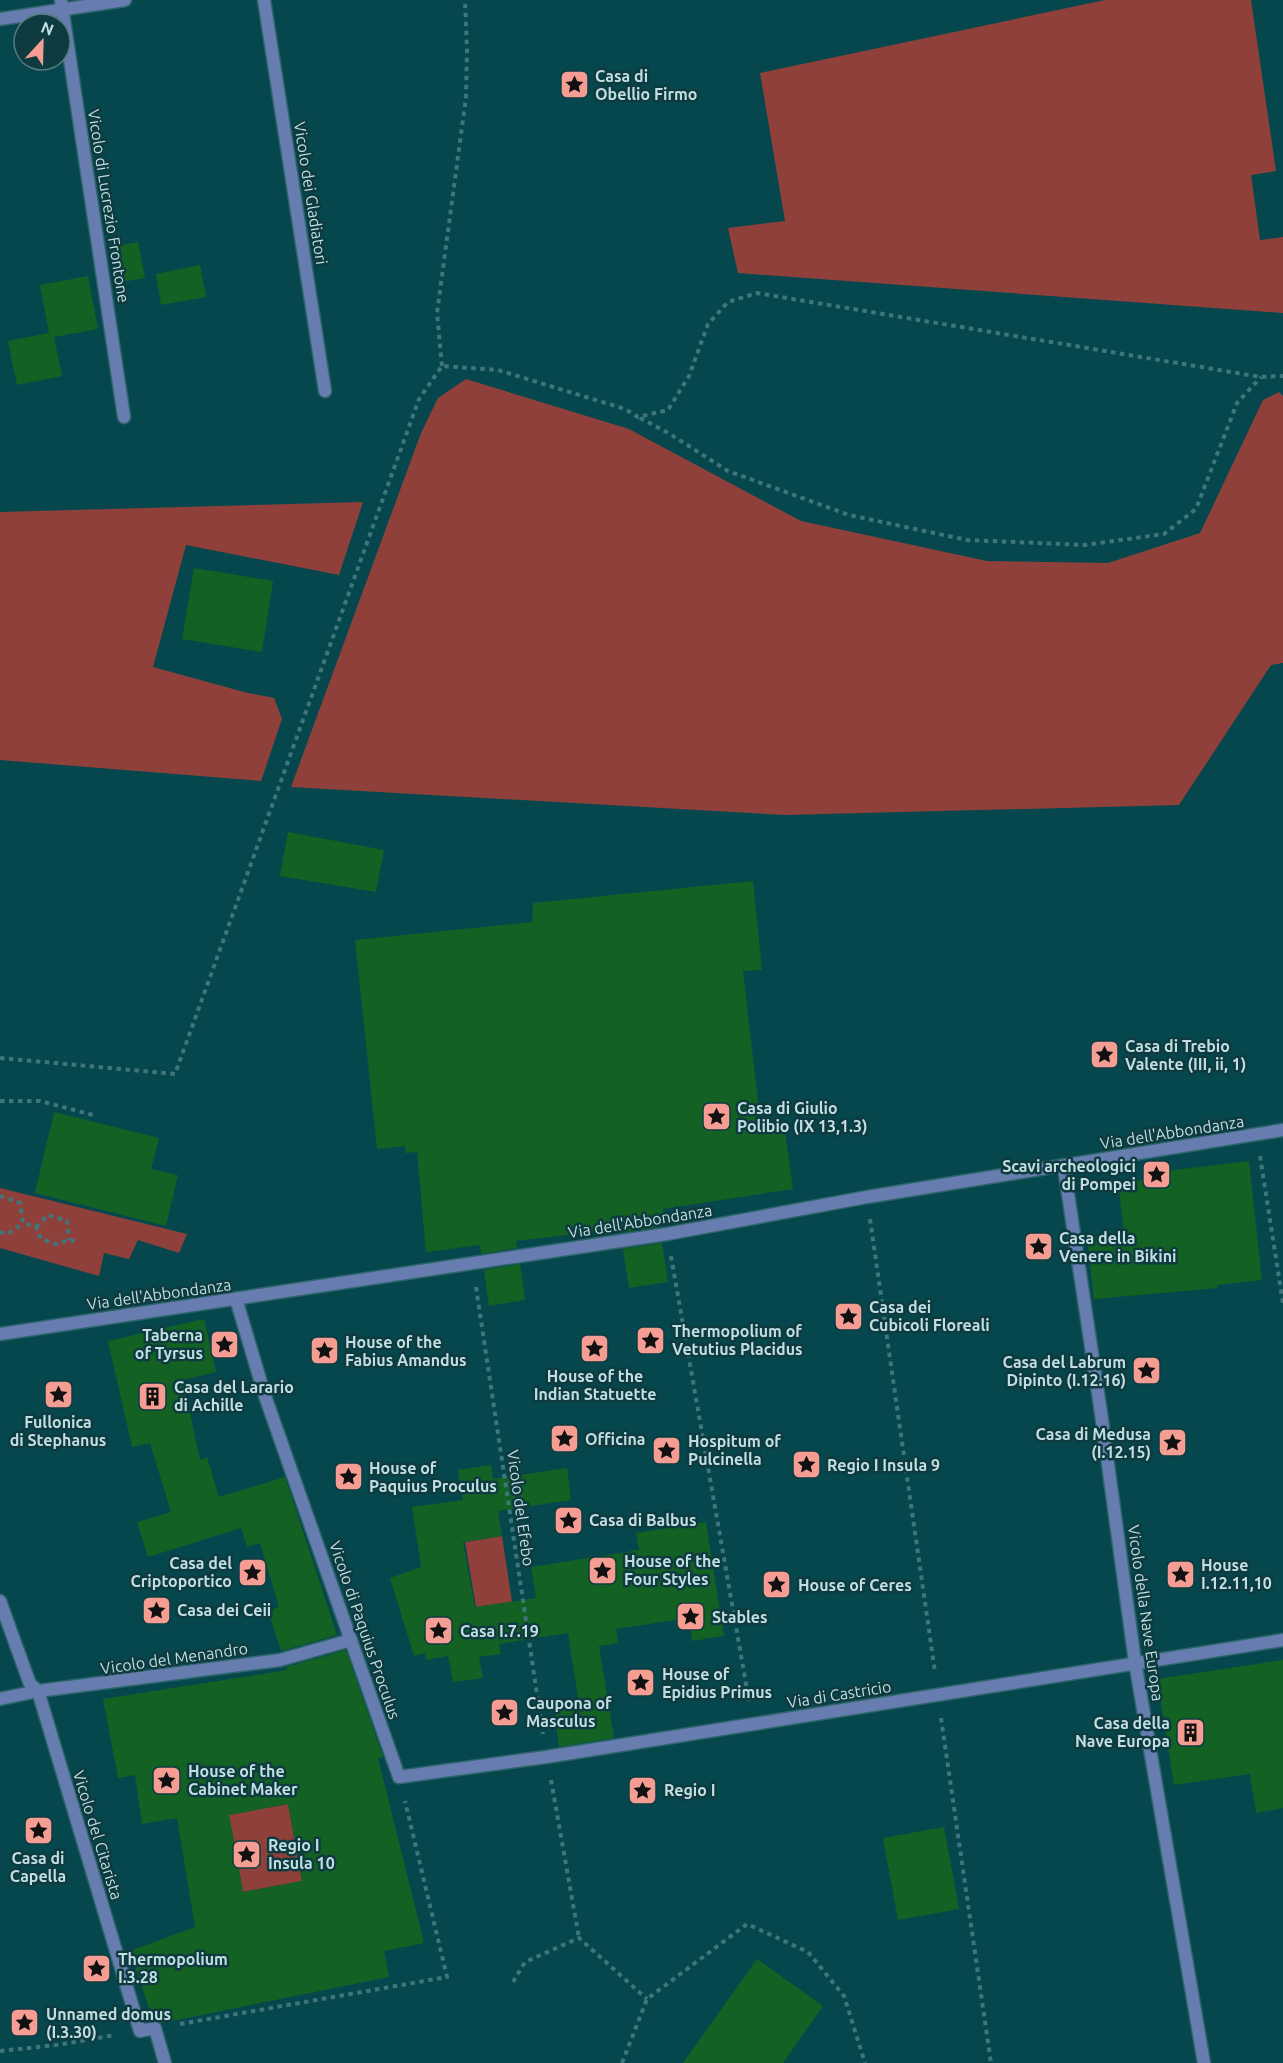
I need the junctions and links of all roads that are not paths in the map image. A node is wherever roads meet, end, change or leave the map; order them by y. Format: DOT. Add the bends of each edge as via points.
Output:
graph roads {
  1 [pos="125,0"];
  2 [pos="264,0"];
  3 [pos="61,4"];
  4 [pos="0,19"];
  5 [pos="325,391"];
  6 [pos="124,417"];
  7 [pos="1283,1130"];
  8 [pos="1064,1167"];
  9 [pos="236,1299"];
  10 [pos="0,1334"];
  11 [pos="0,1602"];
  12 [pos="351,1640"];
  13 [pos="1283,1640"];
  14 [pos="1135,1662"];
  15 [pos="38,1691"];
  16 [pos="0,1699"];
  17 [pos="399,1777"];
  18 [pos="165,2063"];
  19 [pos="1204,2063"];
  1 -- 3 [label="street"];
  2 -- 5 [label="street, Vicolo dei Gladiatori"];
  3 -- 4 [label="street"];
  3 -- 6 [label="street, Vicolo di Lucrezio Frontone"];
  7 -- 8 [label="street, Via dell'Abbondanza"];
  8 -- 9 [label="street, Via dell'Abbondanza" via="867,1197 667,1234"];
  8 -- 14 [label="street, Vicolo della Nave Europa"];
  9 -- 10 [label="street, Via dell'Abbondanza"];
  9 -- 12 [label="street, Vicolo di Paquius Proculus" via="265,1396"];
  11 -- 15 [label="street, Vicolo del Citarista" via="30,1684"];
  12 -- 15 [label="street, Vicolo del Menandro" via="280,1660"];
  12 -- 17 [label="street, Vicolo di Paquius Proculus"];
  13 -- 14 [label="street, Via di Castricio"];
  14 -- 17 [label="street, Via di Castricio"];
  14 -- 19 [label="street, Vicolo della Nave Europa"];
  15 -- 16 [label="street, Vicolo del Menandro"];
  15 -- 18 [label="street, Vicolo del Citarista" via="140,2031 155,2028"];
}
